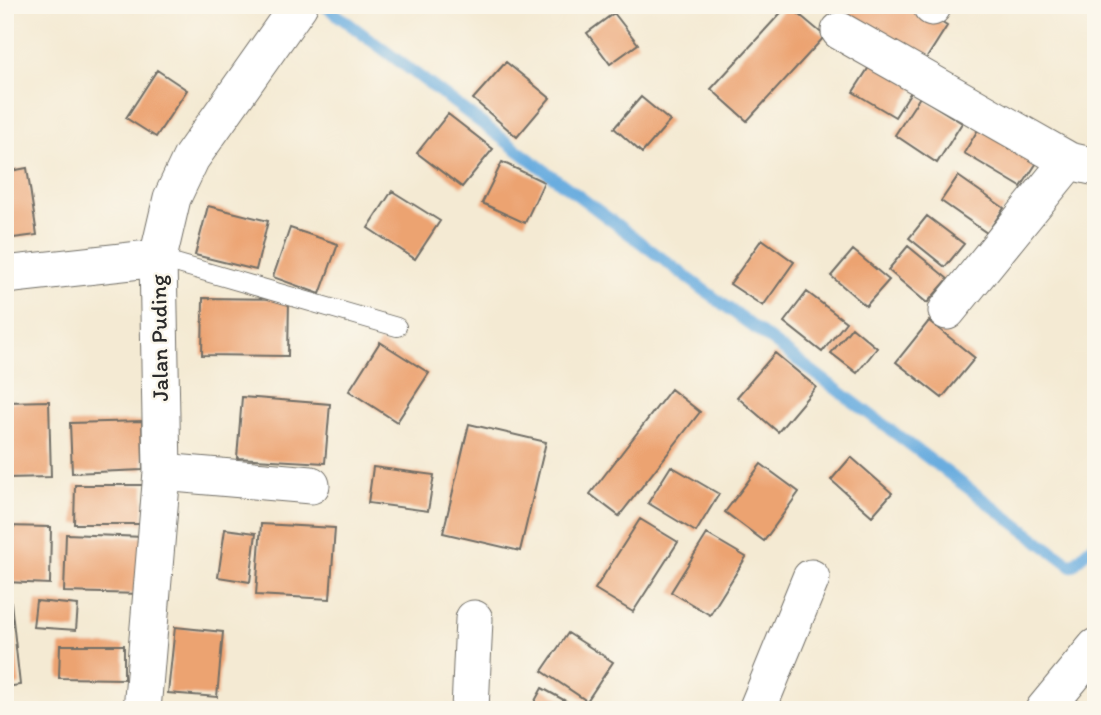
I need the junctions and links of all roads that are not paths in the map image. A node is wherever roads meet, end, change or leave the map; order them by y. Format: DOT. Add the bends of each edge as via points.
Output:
graph roads {
  1 [pos="296,9"];
  2 [pos="840,31"];
  3 [pos="1082,164"];
  4 [pos="158,258"];
  5 [pos="5,275"];
  6 [pos="947,311"];
  7 [pos="397,327"];
  8 [pos="162,472"];
  9 [pos="311,485"];
  10 [pos="811,578"];
  11 [pos="474,619"];
  12 [pos="1096,648"];
  13 [pos="142,710"];
  14 [pos="470,710"];
  15 [pos="757,710"];
  16 [pos="1044,710"];
  1 -- 4 [label="street, Jalan Puding" via="191,158 167,211"];
  2 -- 3 [label="street"];
  3 -- 6 [label="street"];
  4 -- 5 [label="street"];
  4 -- 7 [label="lane"];
  4 -- 8 [label="street, Jalan Puding"];
  8 -- 9 [label="street"];
  8 -- 13 [label="street, Jalan Puding"];
  10 -- 15 [label="street"];
  11 -- 14 [label="street"];
  12 -- 16 [label="street"];
}
